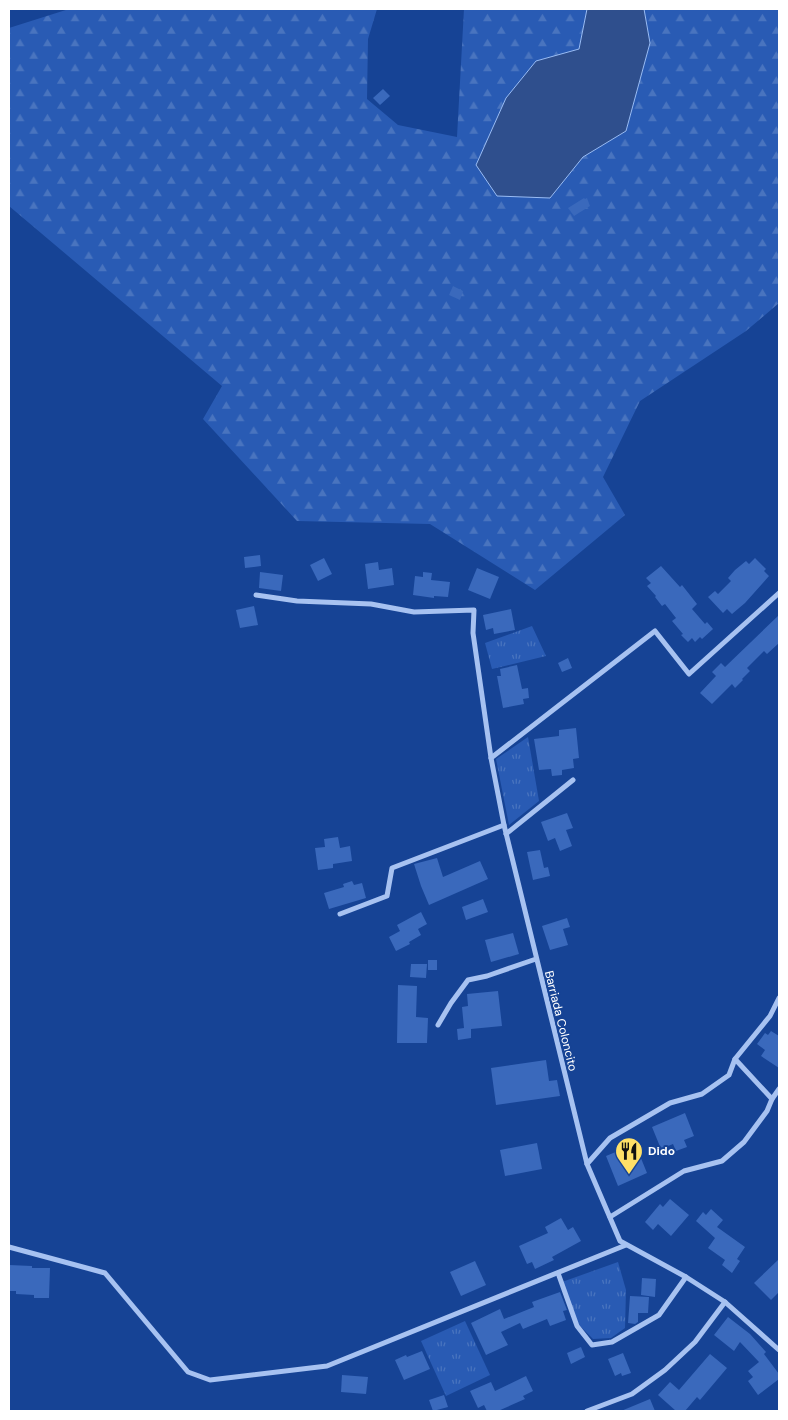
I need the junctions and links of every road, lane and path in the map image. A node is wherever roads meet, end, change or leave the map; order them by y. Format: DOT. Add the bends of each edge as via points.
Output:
graph roads {
  1 [pos="779,593"];
  2 [pos="256,595"];
  3 [pos="492,758"];
  4 [pos="572,780"];
  5 [pos="504,825"];
  6 [pos="506,834"];
  7 [pos="340,914"];
  8 [pos="536,959"];
  9 [pos="779,998"];
  10 [pos="438,1025"];
  11 [pos="736,1059"];
  12 [pos="779,1089"];
  13 [pos="772,1099"];
  14 [pos="587,1164"];
  15 [pos="610,1218"];
  16 [pos="626,1245"];
  17 [pos="9,1247"];
  18 [pos="558,1273"];
  19 [pos="686,1277"];
  20 [pos="724,1302"];
  21 [pos="779,1350"];
  22 [pos="587,1411"];
  1 -- 3 [label="street" via="689,674 655,631"];
  2 -- 3 [label="street, Barriada Coloncito" via="297,601 371,604 414,612 474,610 473,633"];
  3 -- 5 [label="street, Barriada Coloncito"];
  4 -- 6 [label="street"];
  5 -- 6 [label="street, Barriada Coloncito"];
  5 -- 7 [label="street" via="392,868 386,896"];
  6 -- 8 [label="street, Barriada Coloncito"];
  8 -- 10 [label="street" via="468,980"];
  8 -- 14 [label="street, Barriada Coloncito"];
  9 -- 11 [label="street" via="770,1016"];
  11 -- 13 [label="street"];
  11 -- 14 [label="street" via="729,1075 702,1094 670,1103 610,1138"];
  12 -- 13 [label="street"];
  13 -- 15 [label="street" via="744,1142 722,1161 684,1171"];
  14 -- 15 [label="street, Barriada Coloncito"];
  15 -- 16 [label="street, Barriada Coloncito" via="620,1241"];
  16 -- 18 [label="street"];
  16 -- 19 [label="street, Barriada Coloncito"];
  17 -- 18 [label="street" via="105,1273 188,1372 210,1380 327,1366"];
  18 -- 19 [label="street" via="577,1326 592,1345 612,1342 659,1315"];
  19 -- 20 [label="street, Barriada Coloncito"];
  20 -- 21 [label="street, Barriada Coloncito"];
  20 -- 22 [label="street" via="696,1342 666,1370 632,1394"];
}
